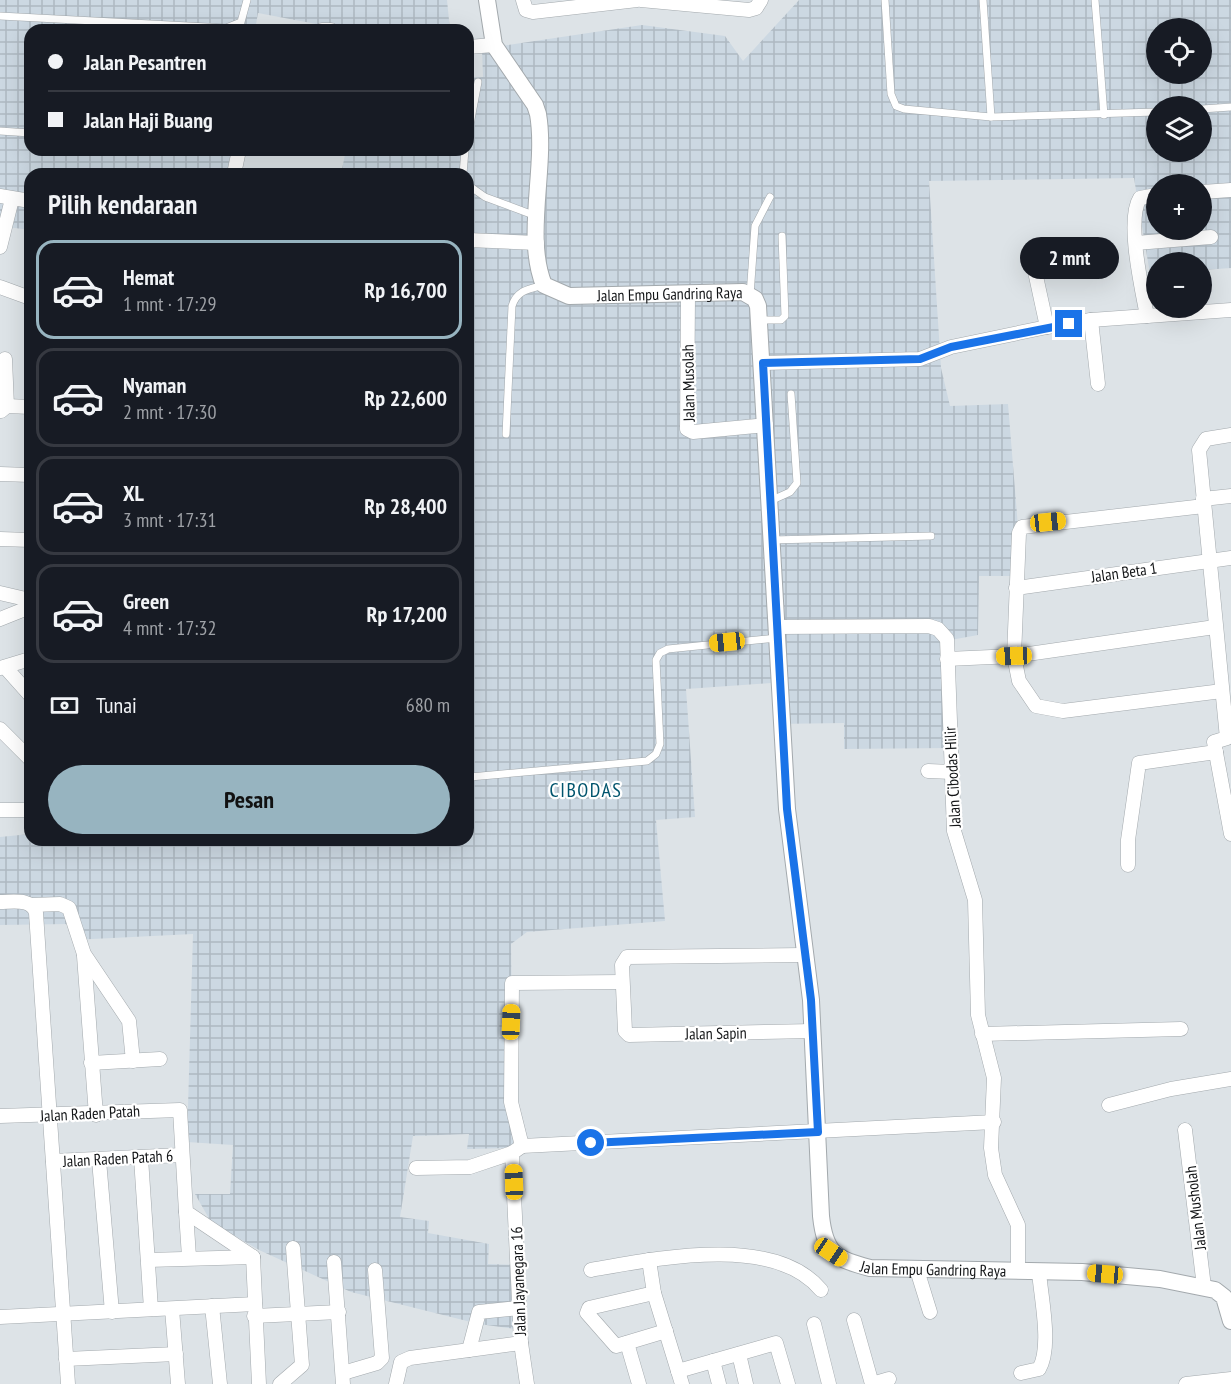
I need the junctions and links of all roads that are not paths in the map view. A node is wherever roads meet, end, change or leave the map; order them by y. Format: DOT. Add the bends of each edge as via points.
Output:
graph roads {
  1 [pos="247,0"];
  2 [pos="487,0"];
  3 [pos="639,0"];
  4 [pos="885,0"];
  5 [pos="983,0"];
  6 [pos="1095,0"];
  7 [pos="761,1"];
  8 [pos="582,3"];
  9 [pos="699,3"];
  10 [pos="525,5"];
  11 [pos="0,16"];
  12 [pos="116,24"];
  13 [pos="238,24"];
  14 [pos="494,45"];
  15 [pos="474,47"];
  16 [pos="478,82"];
  17 [pos="474,103"];
  18 [pos="1231,107"];
  19 [pos="1212,108"];
  20 [pos="1146,113"];
  21 [pos="1104,115"];
  22 [pos="991,117"];
  23 [pos="0,131"];
  24 [pos="24,133"];
  25 [pos="474,189"];
  26 [pos="1231,190"];
  27 [pos="1212,191"];
  28 [pos="770,197"];
  29 [pos="1146,197"];
  30 [pos="6,198"];
  31 [pos="24,200"];
  32 [pos="538,217"];
  33 [pos="782,236"];
  34 [pos="474,240"];
  35 [pos="1174,240"];
  36 [pos="537,243"];
  37 [pos="1136,243"];
  38 [pos="0,247"];
  39 [pos="1034,267"];
  40 [pos="544,285"];
  41 [pos="0,287"];
  42 [pos="688,295"];
  43 [pos="750,295"];
  44 [pos="24,296"];
  45 [pos="1146,309"];
  46 [pos="1231,310"];
  47 [pos="1212,311"];
  48 [pos="1146,316"];
  49 [pos="760,320"];
  50 [pos="1091,320"];
  51 [pos="1047,327"];
  52 [pos="5,359"];
  53 [pos="763,363"];
  54 [pos="1098,384"];
  55 [pos="791,394"];
  56 [pos="24,407"];
  57 [pos="4,409"];
  58 [pos="766,425"];
  59 [pos="506,434"];
  60 [pos="1231,435"];
  61 [pos="0,474"];
  62 [pos="24,475"];
  63 [pos="1231,496"];
  64 [pos="770,501"];
  65 [pos="1204,502"];
  66 [pos="931,536"];
  67 [pos="0,539"];
  68 [pos="24,540"];
  69 [pos="772,540"];
  70 [pos="1231,558"];
  71 [pos="1210,561"];
  72 [pos="1016,588"];
  73 [pos="0,593"];
  74 [pos="24,599"];
  75 [pos="24,609"];
  76 [pos="0,619"];
  77 [pos="1215,627"];
  78 [pos="777,633"];
  79 [pos="1014,656"];
  80 [pos="947,658"];
  81 [pos="24,661"];
  82 [pos="3,668"];
  83 [pos="24,689"];
  84 [pos="1222,691"];
  85 [pos="0,729"];
  86 [pos="1216,752"];
  87 [pos="24,753"];
  88 [pos="928,771"];
  89 [pos="1226,771"];
  90 [pos="952,772"];
  91 [pos="474,777"];
  92 [pos="0,810"];
  93 [pos="24,810"];
  94 [pos="1230,819"];
  95 [pos="1231,834"];
  96 [pos="1128,865"];
  97 [pos="0,902"];
  98 [pos="32,905"];
  99 [pos="84,954"];
  100 [pos="803,955"];
  101 [pos="622,982"];
  102 [pos="1181,1029"];
  103 [pos="813,1030"];
  104 [pos="982,1034"];
  105 [pos="160,1059"];
  106 [pos="133,1061"];
  107 [pos="91,1063"];
  108 [pos="1231,1079"];
  109 [pos="1109,1105"];
  110 [pos="96,1115"];
  111 [pos="0,1116"];
  112 [pos="50,1116"];
  113 [pos="993,1122"];
  114 [pos="1185,1130"];
  115 [pos="818,1132"];
  116 [pos="517,1149"];
  117 [pos="182,1155"];
  118 [pos="141,1158"];
  119 [pos="99,1160"];
  120 [pos="53,1161"];
  121 [pos="416,1168"];
  122 [pos="186,1212"];
  123 [pos="293,1248"];
  124 [pos="189,1257"];
  125 [pos="253,1257"];
  126 [pos="148,1260"];
  127 [pos="649,1260"];
  128 [pos="334,1262"];
  129 [pos="375,1270"];
  130 [pos="591,1270"];
  131 [pos="917,1270"];
  132 [pos="1018,1270"];
  133 [pos="1039,1272"];
  134 [pos="1204,1287"];
  135 [pos="821,1290"];
  136 [pos="654,1293"];
  137 [pos="1228,1294"];
  138 [pos="212,1306"];
  139 [pos="519,1308"];
  140 [pos="151,1309"];
  141 [pos="172,1309"];
  142 [pos="254,1310"];
  143 [pos="112,1312"];
  144 [pos="339,1312"];
  145 [pos="930,1312"];
  146 [pos="63,1315"];
  147 [pos="299,1315"];
  148 [pos="0,1317"];
  149 [pos="854,1320"];
  150 [pos="1231,1321"];
  151 [pos="814,1324"];
  152 [pos="666,1331"];
  153 [pos="521,1343"];
  154 [pos="627,1343"];
  155 [pos="469,1350"];
  156 [pos="176,1354"];
  157 [pos="739,1354"];
  158 [pos="66,1359"];
  159 [pos="713,1361"];
  160 [pos="1021,1373"];
  161 [pos="680,1378"];
  162 [pos="343,1379"];
  163 [pos="890,1379"];
  164 [pos="1231,1379"];
  165 [pos="68,1384"];
  166 [pos="178,1384"];
  167 [pos="220,1384"];
  168 [pos="259,1384"];
  169 [pos="280,1384"];
  170 [pos="396,1384"];
  171 [pos="527,1384"];
  172 [pos="639,1384"];
  173 [pos="719,1384"];
  174 [pos="746,1384"];
  175 [pos="788,1384"];
  176 [pos="829,1384"];
  177 [pos="872,1384"];
  178 [pos="1186,1384"];
  1 -- 13 [label="lane"];
  2 -- 14 [label="street"];
  3 -- 8 [label="street"];
  3 -- 9 [label="street"];
  4 -- 22 [label="lane" via="891,94 896,106 912,111"];
  5 -- 22 [label="lane"];
  6 -- 21 [label="lane"];
  7 -- 9 [label="street" via="749,10"];
  8 -- 10 [label="street" via="532,12"];
  11 -- 12 [label="lane"];
  14 -- 15 [label="street"];
  14 -- 32 [label="street" via="538,114"];
  16 -- 17 [label="lane"];
  18 -- 19 [label="lane"];
  20 -- 21 [label="lane"];
  21 -- 22 [label="lane"];
  23 -- 24 [label="lane"];
  25 -- 32 [label="lane"];
  26 -- 27 [label="street"];
  28 -- 43 [label="lane" via="755,226"];
  29 -- 37 [label="street" via="1137,203"];
  30 -- 31 [label="street"];
  30 -- 38 [label="street"];
  32 -- 36 [label="street"];
  33 -- 49 [label="lane" via="785,316 781,320"];
  34 -- 36 [label="street"];
  35 -- 37 [label="street"];
  36 -- 40 [label="street"];
  37 -- 45 [label="street"];
  39 -- 51 [label="street"];
  40 -- 42 [label="street, Jalan Empu Gandring Raya" via="568,296"];
  40 -- 59 [label="lane" via="524,290 515,296 512,306"];
  41 -- 44 [label="street"];
  42 -- 43 [label="street, Jalan Empu Gandring Raya"];
  42 -- 58 [label="street, Jalan Musolah" via="687,429 693,432"];
  43 -- 49 [label="street, Jalan Empu Gandring Raya" via="759,306"];
  46 -- 47 [label="street"];
  48 -- 50 [label="street"];
  49 -- 53 [label="street, Jalan Empu Gandring Raya"];
  50 -- 51 [label="street"];
  50 -- 54 [label="street"];
  51 -- 53 [label="street" via="951,347 920,359"];
  52 -- 57 [label="street"];
  53 -- 58 [label="street, Jalan Empu Gandring Raya"];
  55 -- 64 [label="lane" via="797,483 790,492"];
  56 -- 57 [label="street"];
  58 -- 64 [label="street, Jalan Empu Gandring Raya"];
  60 -- 65 [label="street" via="1206,439 1200,445"];
  61 -- 62 [label="street"];
  63 -- 65 [label="street"];
  64 -- 69 [label="street, Jalan Empu Gandring Raya"];
  65 -- 71 [label="street"];
  65 -- 72 [label="street" via="1025,525 1019,531"];
  66 -- 69 [label="lane"];
  67 -- 68 [label="street"];
  69 -- 78 [label="street, Jalan Empu Gandring Raya"];
  70 -- 71 [label="street, Jalan Beta 1"];
  71 -- 72 [label="street, Jalan Beta 1"];
  71 -- 77 [label="street"];
  72 -- 79 [label="street"];
  73 -- 74 [label="street"];
  75 -- 76 [label="street"];
  77 -- 79 [label="street"];
  77 -- 84 [label="street"];
  78 -- 80 [label="street, Jalan Cibodas Hilir" via="929,626 947,639"];
  78 -- 91 [label="lane" via="660,653 656,660 660,744 647,761"];
  78 -- 100 [label="street, Jalan Empu Gandring Raya" via="787,809"];
  79 -- 80 [label="street"];
  79 -- 84 [label="street" via="1019,681 1036,706 1063,711"];
  80 -- 90 [label="street, Jalan Cibodas Hilir"];
  81 -- 82 [label="street"];
  82 -- 83 [label="street"];
  84 -- 86 [label="street" via="1227,738 1215,741"];
  85 -- 87 [label="street"];
  86 -- 89 [label="street"];
  86 -- 96 [label="street" via="1138,763"];
  88 -- 90 [label="street"];
  89 -- 94 [label="street"];
  90 -- 104 [label="street, Jalan Cibodas Hilir" via="954,831 975,900 978,1015"];
  92 -- 93 [label="street"];
  94 -- 95 [label="street"];
  97 -- 98 [label="street"];
  98 -- 99 [label="street" via="60,904 69,908"];
  98 -- 112 [label="street" via="36,913"];
  99 -- 106 [label="street" via="129,1022"];
  99 -- 107 [label="street"];
  100 -- 101 [label="street" via="630,956 622,962"];
  100 -- 103 [label="street, Jalan Empu Gandring Raya"];
  101 -- 103 [label="street, Jalan Sapin" via="624,1028 629,1035"];
  101 -- 116 [label="street, Jalan Jayanegara 16" via="512,983 511,1102"];
  102 -- 104 [label="street"];
  103 -- 115 [label="street, Jalan Empu Gandring Raya"];
  104 -- 113 [label="street, Jalan Cibodas Hilir" via="994,1078"];
  105 -- 106 [label="street"];
  106 -- 107 [label="street"];
  107 -- 110 [label="street"];
  108 -- 109 [label="street"];
  110 -- 112 [label="street, Jalan Raden Patah"];
  110 -- 117 [label="street, Jalan Raden Patah" via="180,1110"];
  111 -- 112 [label="street, Jalan Raden Patah"];
  112 -- 120 [label="street"];
  113 -- 115 [label="street"];
  113 -- 132 [label="street, Jalan Cibodas Hilir" via="995,1175 1018,1225"];
  114 -- 134 [label="street, Jalan Musholah"];
  115 -- 116 [label="street"];
  115 -- 131 [label="street, Jalan Empu Gandring Raya" via="823,1235 831,1252 845,1261 870,1268"];
  116 -- 121 [label="street" via="470,1167"];
  116 -- 139 [label="street, Jalan Jayanegara 16"];
  117 -- 118 [label="street, Jalan Raden Patah 6"];
  117 -- 122 [label="street"];
  118 -- 119 [label="street, Jalan Raden Patah 6"];
  118 -- 126 [label="street"];
  119 -- 120 [label="street, Jalan Raden Patah 6"];
  119 -- 143 [label="street"];
  120 -- 146 [label="street"];
  122 -- 124 [label="street"];
  122 -- 125 [label="street"];
  123 -- 147 [label="street"];
  124 -- 125 [label="street"];
  124 -- 126 [label="street"];
  125 -- 142 [label="street"];
  126 -- 140 [label="street"];
  127 -- 130 [label="street"];
  127 -- 135 [label="street" via="693,1254 739,1254 804,1273"];
  127 -- 136 [label="street"];
  128 -- 144 [label="street"];
  129 -- 162 [label="street" via="382,1358"];
  131 -- 132 [label="street, Jalan Empu Gandring Raya"];
  131 -- 145 [label="street"];
  132 -- 133 [label="street, Jalan Empu Gandring Raya"];
  133 -- 134 [label="street, Jalan Empu Gandring Raya" via="1116,1275"];
  133 -- 160 [label="street" via="1044,1362 1040,1369"];
  134 -- 137 [label="street, Jalan Empu Gandring Raya"];
  136 -- 152 [label="street"];
  136 -- 154 [label="street" via="587,1310 616,1346"];
  137 -- 150 [label="street, Jalan Empu Gandring Raya"];
  138 -- 141 [label="street"];
  138 -- 142 [label="street"];
  138 -- 167 [label="street"];
  139 -- 153 [label="street, Jalan Jayanegara 16"];
  139 -- 155 [label="street" via="479,1312"];
  140 -- 141 [label="street"];
  140 -- 143 [label="street"];
  141 -- 156 [label="street"];
  142 -- 147 [label="street"];
  142 -- 168 [label="street"];
  143 -- 146 [label="street"];
  144 -- 147 [label="street"];
  144 -- 162 [label="street"];
  146 -- 148 [label="street"];
  146 -- 158 [label="street"];
  147 -- 169 [label="street" via="302,1365"];
  149 -- 177 [label="street"];
  151 -- 176 [label="street"];
  152 -- 154 [label="street"];
  152 -- 161 [label="street"];
  153 -- 155 [label="street"];
  153 -- 171 [label="street, Jalan Jayanegara 16"];
  154 -- 172 [label="street"];
  155 -- 170 [label="street" via="401,1362"];
  156 -- 158 [label="street"];
  156 -- 166 [label="street"];
  157 -- 159 [label="street"];
  157 -- 174 [label="street"];
  157 -- 175 [label="street" via="776,1343"];
  158 -- 165 [label="street"];
  159 -- 161 [label="street"];
  159 -- 173 [label="street"];
  163 -- 177 [label="street"];
  164 -- 178 [label="street"];
}
